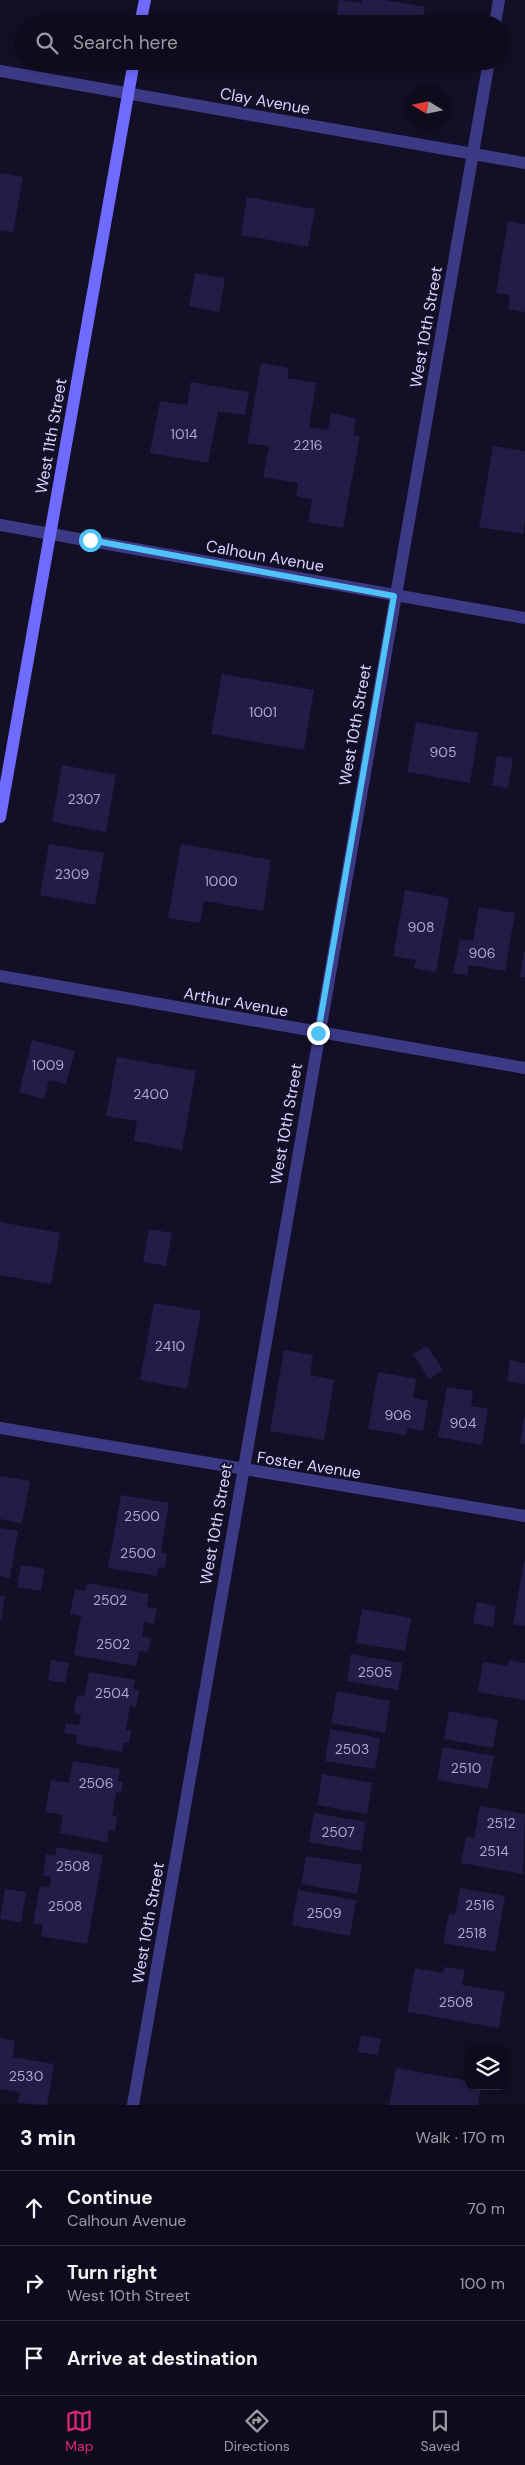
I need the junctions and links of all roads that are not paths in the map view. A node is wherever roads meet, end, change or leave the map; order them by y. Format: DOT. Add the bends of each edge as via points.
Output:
graph roads {
  1 [pos="145,0"];
  2 [pos="499,0"];
  3 [pos="142,15"];
  4 [pos="496,15"];
  5 [pos="132,70"];
  6 [pos="487,70"];
  7 [pos="0,71"];
  8 [pos="128,93"];
  9 [pos="472,154"];
  10 [pos="525,164"];
  11 [pos="0,525"];
  12 [pos="50,534"];
  13 [pos="394,596"];
  14 [pos="525,618"];
  15 [pos="0,817"];
  16 [pos="0,976"];
  17 [pos="318,1033"];
  18 [pos="525,1068"];
  19 [pos="0,1428"];
  20 [pos="242,1470"];
  21 [pos="525,1516"];
  22 [pos="133,2105"];
  1 -- 3 [label="main road"];
  2 -- 4 [label="street"];
  5 -- 8 [label="main road, West 11th Street"];
  6 -- 9 [label="street, West 10th Street"];
  7 -- 8 [label="street, Clay Avenue"];
  8 -- 9 [label="street, Clay Avenue"];
  8 -- 12 [label="main road, West 11th Street"];
  9 -- 10 [label="street, Clay Avenue"];
  9 -- 13 [label="street, West 10th Street"];
  11 -- 12 [label="street, Calhoun Avenue"];
  12 -- 13 [label="street, Calhoun Avenue"];
  12 -- 15 [label="main road, West 11th Street"];
  13 -- 14 [label="street, Calhoun Avenue"];
  13 -- 17 [label="street, West 10th Street"];
  16 -- 17 [label="street, Arthur Avenue"];
  17 -- 18 [label="street, Arthur Avenue"];
  17 -- 20 [label="street, West 10th Street"];
  19 -- 20 [label="street, Foster Avenue"];
  20 -- 21 [label="street, Foster Avenue"];
  20 -- 22 [label="street, West 10th Street"];
}
